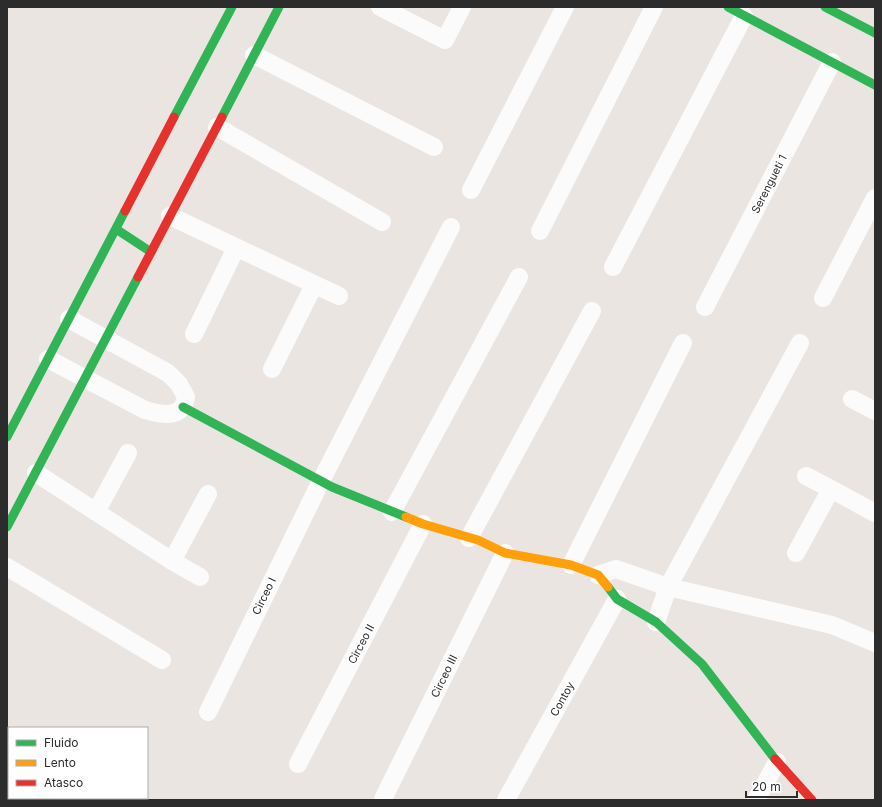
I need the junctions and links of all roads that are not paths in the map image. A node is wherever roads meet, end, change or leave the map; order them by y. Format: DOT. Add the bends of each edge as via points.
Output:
graph roads {
  1 [pos="232,7"];
  2 [pos="279,7"];
  3 [pos="380,7"];
  4 [pos="462,7"];
  5 [pos="565,7"];
  6 [pos="654,7"];
  7 [pos="728,7"];
  8 [pos="824,7"];
  9 [pos="744,16"];
  10 [pos="875,33"];
  11 [pos="254,55"];
  12 [pos="832,62"];
  13 [pos="875,85"];
  14 [pos="217,127"];
  15 [pos="434,147"];
  16 [pos="471,190"];
  17 [pos="875,198"];
  18 [pos="170,216"];
  19 [pos="382,222"];
  20 [pos="451,227"];
  21 [pos="116,229"];
  22 [pos="540,231"];
  23 [pos="236,248"];
  24 [pos="151,252"];
  25 [pos="613,267"];
  26 [pos="519,277"];
  27 [pos="314,285"];
  28 [pos="338,296"];
  29 [pos="823,298"];
  30 [pos="705,307"];
  31 [pos="592,311"];
  32 [pos="68,319"];
  33 [pos="194,334"];
  34 [pos="106,339"];
  35 [pos="683,343"];
  36 [pos="800,344"];
  37 [pos="48,359"];
  38 [pos="272,369"];
  39 [pos="85,378"];
  40 [pos="852,399"];
  41 [pos="183,407"];
  42 [pos="875,411"];
  43 [pos="7,437"];
  44 [pos="128,453"];
  45 [pos="36,473"];
  46 [pos="806,476"];
  47 [pos="321,481"];
  48 [pos="831,488"];
  49 [pos="208,494"];
  50 [pos="96,512"];
  51 [pos="392,512"];
  52 [pos="875,513"];
  53 [pos="423,524"];
  54 [pos="7,527"];
  55 [pos="470,538"];
  56 [pos="505,552"];
  57 [pos="796,553"];
  58 [pos="172,561"];
  59 [pos="571,566"];
  60 [pos="7,567"];
  61 [pos="598,575"];
  62 [pos="200,577"];
  63 [pos="668,587"];
  64 [pos="617,598"];
  65 [pos="656,622"];
  66 [pos="875,643"];
  67 [pos="162,660"];
  68 [pos="208,712"];
  69 [pos="777,762"];
  70 [pos="298,764"];
  71 [pos="382,799"];
  72 [pos="506,800"];
  73 [pos="756,800"];
  74 [pos="812,800"];
  1 -- 21 [label="street"];
  2 -- 11 [label="street"];
  3 -- 4 [label="street" via="445,40"];
  5 -- 16 [label="street"];
  6 -- 22 [label="street"];
  7 -- 9 [label="street"];
  8 -- 10 [label="street"];
  9 -- 12 [label="street"];
  9 -- 25 [label="street"];
  11 -- 14 [label="street"];
  11 -- 15 [label="street"];
  12 -- 13 [label="street"];
  12 -- 30 [label="street, Serengueti 1"];
  14 -- 18 [label="street"];
  14 -- 19 [label="street"];
  17 -- 29 [label="street"];
  18 -- 23 [label="street"];
  18 -- 24 [label="street"];
  20 -- 47 [label="street, Circeo I"];
  21 -- 24 [label="street"];
  21 -- 32 [label="street"];
  23 -- 27 [label="street"];
  23 -- 33 [label="street"];
  24 -- 34 [label="street"];
  26 -- 51 [label="street"];
  27 -- 28 [label="street"];
  27 -- 38 [label="street"];
  31 -- 55 [label="street"];
  32 -- 34 [label="street"];
  32 -- 37 [label="street"];
  34 -- 39 [label="street"];
  34 -- 41 [label="street" via="168,373 179,384 186,397"];
  35 -- 59 [label="street"];
  36 -- 63 [label="street"];
  37 -- 39 [label="street"];
  37 -- 43 [label="street"];
  39 -- 41 [label="street" via="144,410 161,414 176,413"];
  39 -- 45 [label="street"];
  40 -- 42 [label="street"];
  41 -- 47 [label="street"];
  44 -- 50 [label="street"];
  45 -- 50 [label="street"];
  45 -- 54 [label="street"];
  46 -- 48 [label="street"];
  47 -- 51 [label="street"];
  47 -- 68 [label="street, Circeo I"];
  48 -- 52 [label="street"];
  48 -- 57 [label="street"];
  49 -- 58 [label="street"];
  50 -- 58 [label="street"];
  51 -- 53 [label="street"];
  53 -- 55 [label="street"];
  53 -- 70 [label="street, Circeo II"];
  55 -- 56 [label="street"];
  56 -- 59 [label="street"];
  56 -- 71 [label="street, Circeo III"];
  58 -- 62 [label="street"];
  59 -- 61 [label="street"];
  60 -- 67 [label="street"];
  61 -- 63 [label="street" via="616,569"];
  61 -- 64 [label="street"];
  63 -- 65 [label="street"];
  63 -- 66 [label="street" via="832,625"];
  64 -- 65 [label="street"];
  64 -- 72 [label="street, Contoy"];
  65 -- 69 [label="street" via="702,664"];
  69 -- 73 [label="street"];
  69 -- 74 [label="street"];
}
